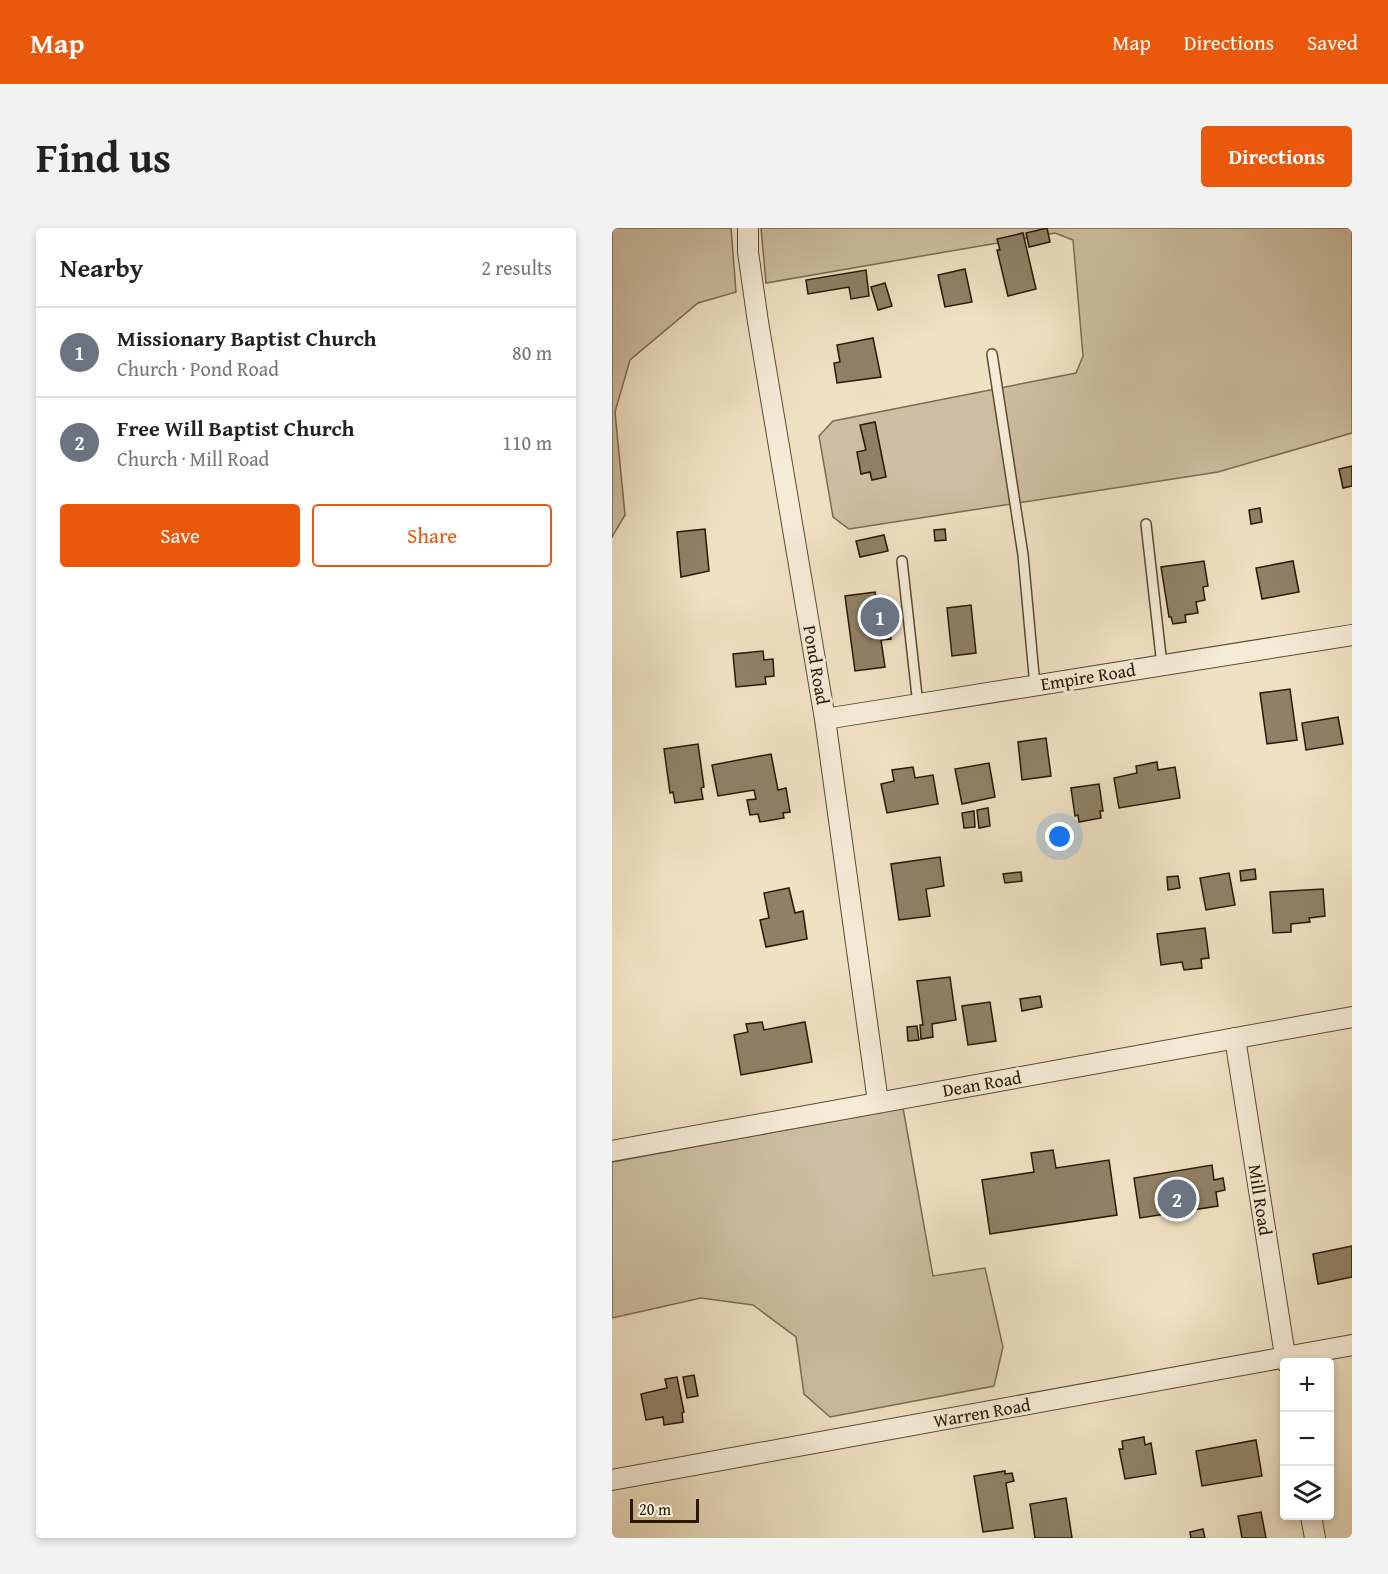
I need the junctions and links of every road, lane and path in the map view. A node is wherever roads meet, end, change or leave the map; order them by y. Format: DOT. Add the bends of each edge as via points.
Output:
graph roads {
  1 [pos="748,228"];
  2 [pos="992,354"];
  3 [pos="1146,524"];
  4 [pos="902,561"];
  5 [pos="1352,635"];
  6 [pos="1162,665"];
  7 [pos="1035,686"];
  8 [pos="918,705"];
  9 [pos="825,719"];
  10 [pos="1352,1017"];
  11 [pos="1235,1038"];
  12 [pos="878,1102"];
  13 [pos="612,1151"];
  14 [pos="1352,1345"];
  15 [pos="1286,1358"];
  16 [pos="1295,1358"];
  17 [pos="1280,1361"];
  18 [pos="612,1480"];
  19 [pos="1312,1520"];
  20 [pos="1315,1538"];
  1 -- 9 [label="street, Pond Road" via="758,322"];
  2 -- 7 [label="lane" via="1019,524"];
  3 -- 6 [label="lane"];
  4 -- 8 [label="lane"];
  5 -- 6 [label="street, Empire Road"];
  6 -- 7 [label="street, Empire Road"];
  7 -- 8 [label="street, Empire Road"];
  8 -- 9 [label="street, Empire Road"];
  9 -- 12 [label="street, Pond Road"];
  10 -- 11 [label="street, Dean Road"];
  11 -- 12 [label="street, Dean Road"];
  11 -- 15 [label="street, Mill Road"];
  12 -- 13 [label="street, Dean Road"];
  14 -- 16 [label="street, Warren Road"];
  17 -- 18 [label="street, Warren Road"];
  19 -- 20 [label="street"];
}
